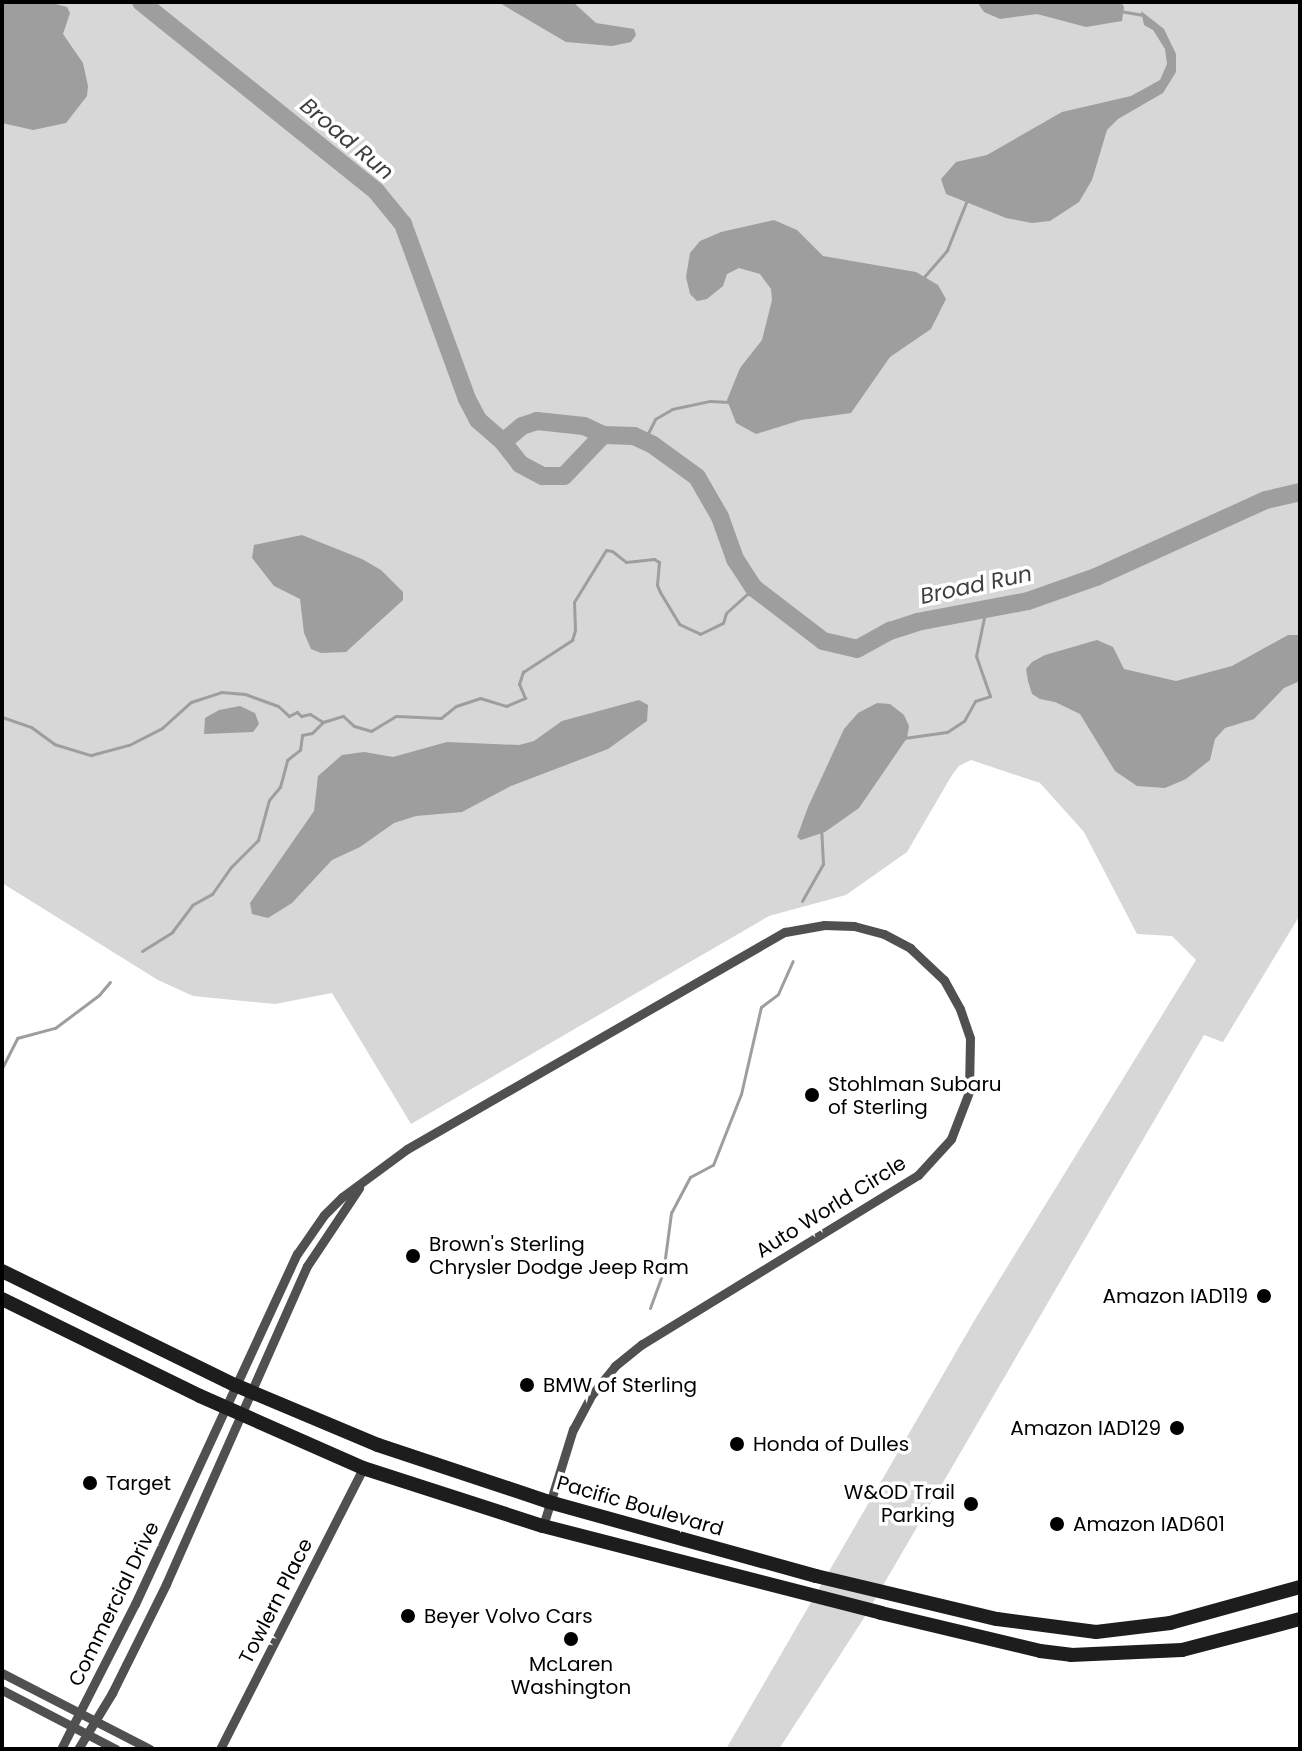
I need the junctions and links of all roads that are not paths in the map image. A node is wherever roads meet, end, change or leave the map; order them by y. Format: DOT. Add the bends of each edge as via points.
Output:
graph roads {
  1 [pos="365,1180"];
  2 [pos="2,1271"];
  3 [pos="2,1299"];
  4 [pos="235,1385"];
  5 [pos="252,1392"];
  6 [pos="225,1407"];
  7 [pos="242,1415"];
  8 [pos="363,1468"];
  9 [pos="549,1502"];
  10 [pos="543,1526"];
  11 [pos="1300,1587"];
  12 [pos="1300,1619"];
  13 [pos="2,1673"];
  14 [pos="2,1690"];
  15 [pos="82,1713"];
  16 [pos="96,1721"];
  17 [pos="74,1727"];
  18 [pos="87,1734"];
  19 [pos="61,1749"];
  20 [pos="78,1749"];
  21 [pos="116,1749"];
  22 [pos="150,1749"];
  23 [pos="220,1749"];
  1 -- 4 [label="street, Auto World Circle" via="324,1215 297,1254"];
  1 -- 5 [label="street, Auto World Circle" via="307,1266"];
  1 -- 9 [label="street, Auto World Circle" via="429,1136 785,932 840,925 884,934 922,956 953,994 970,1038 972,1074 966,1107 942,1152 903,1185 642,1344 615,1366 573,1429"];
  2 -- 4 [label="main road, Pacific Boulevard"];
  3 -- 6 [label="main road, Pacific Boulevard"];
  4 -- 5 [label="main road, Pacific Boulevard"];
  4 -- 6 [label="street, Commercial Drive"];
  5 -- 7 [label="street, Auto World Circle"];
  5 -- 9 [label="main road, Pacific Boulevard" via="378,1445"];
  6 -- 7 [label="main road, Pacific Boulevard"];
  6 -- 15 [label="street, Commercial Drive"];
  7 -- 8 [label="main road, Pacific Boulevard"];
  7 -- 16 [label="street, Commercial Drive"];
  8 -- 10 [label="main road, Pacific Boulevard"];
  8 -- 23 [label="street, Towlern Place"];
  9 -- 10 [label="street, Auto World Circle"];
  9 -- 11 [label="main road, Pacific Boulevard" via="816,1576 1033,1626 1096,1632 1170,1623"];
  10 -- 12 [label="main road, Pacific Boulevard" via="881,1613 1071,1655 1182,1650"];
  13 -- 15 [label="street"];
  14 -- 17 [label="street"];
  15 -- 16 [label="street"];
  15 -- 17 [label="street, Commercial Drive"];
  16 -- 18 [label="street, Commercial Drive"];
  16 -- 22 [label="street"];
  17 -- 18 [label="street"];
  17 -- 19 [label="street, Commercial Drive"];
  18 -- 20 [label="street, Commercial Drive"];
  18 -- 21 [label="street"];
}
